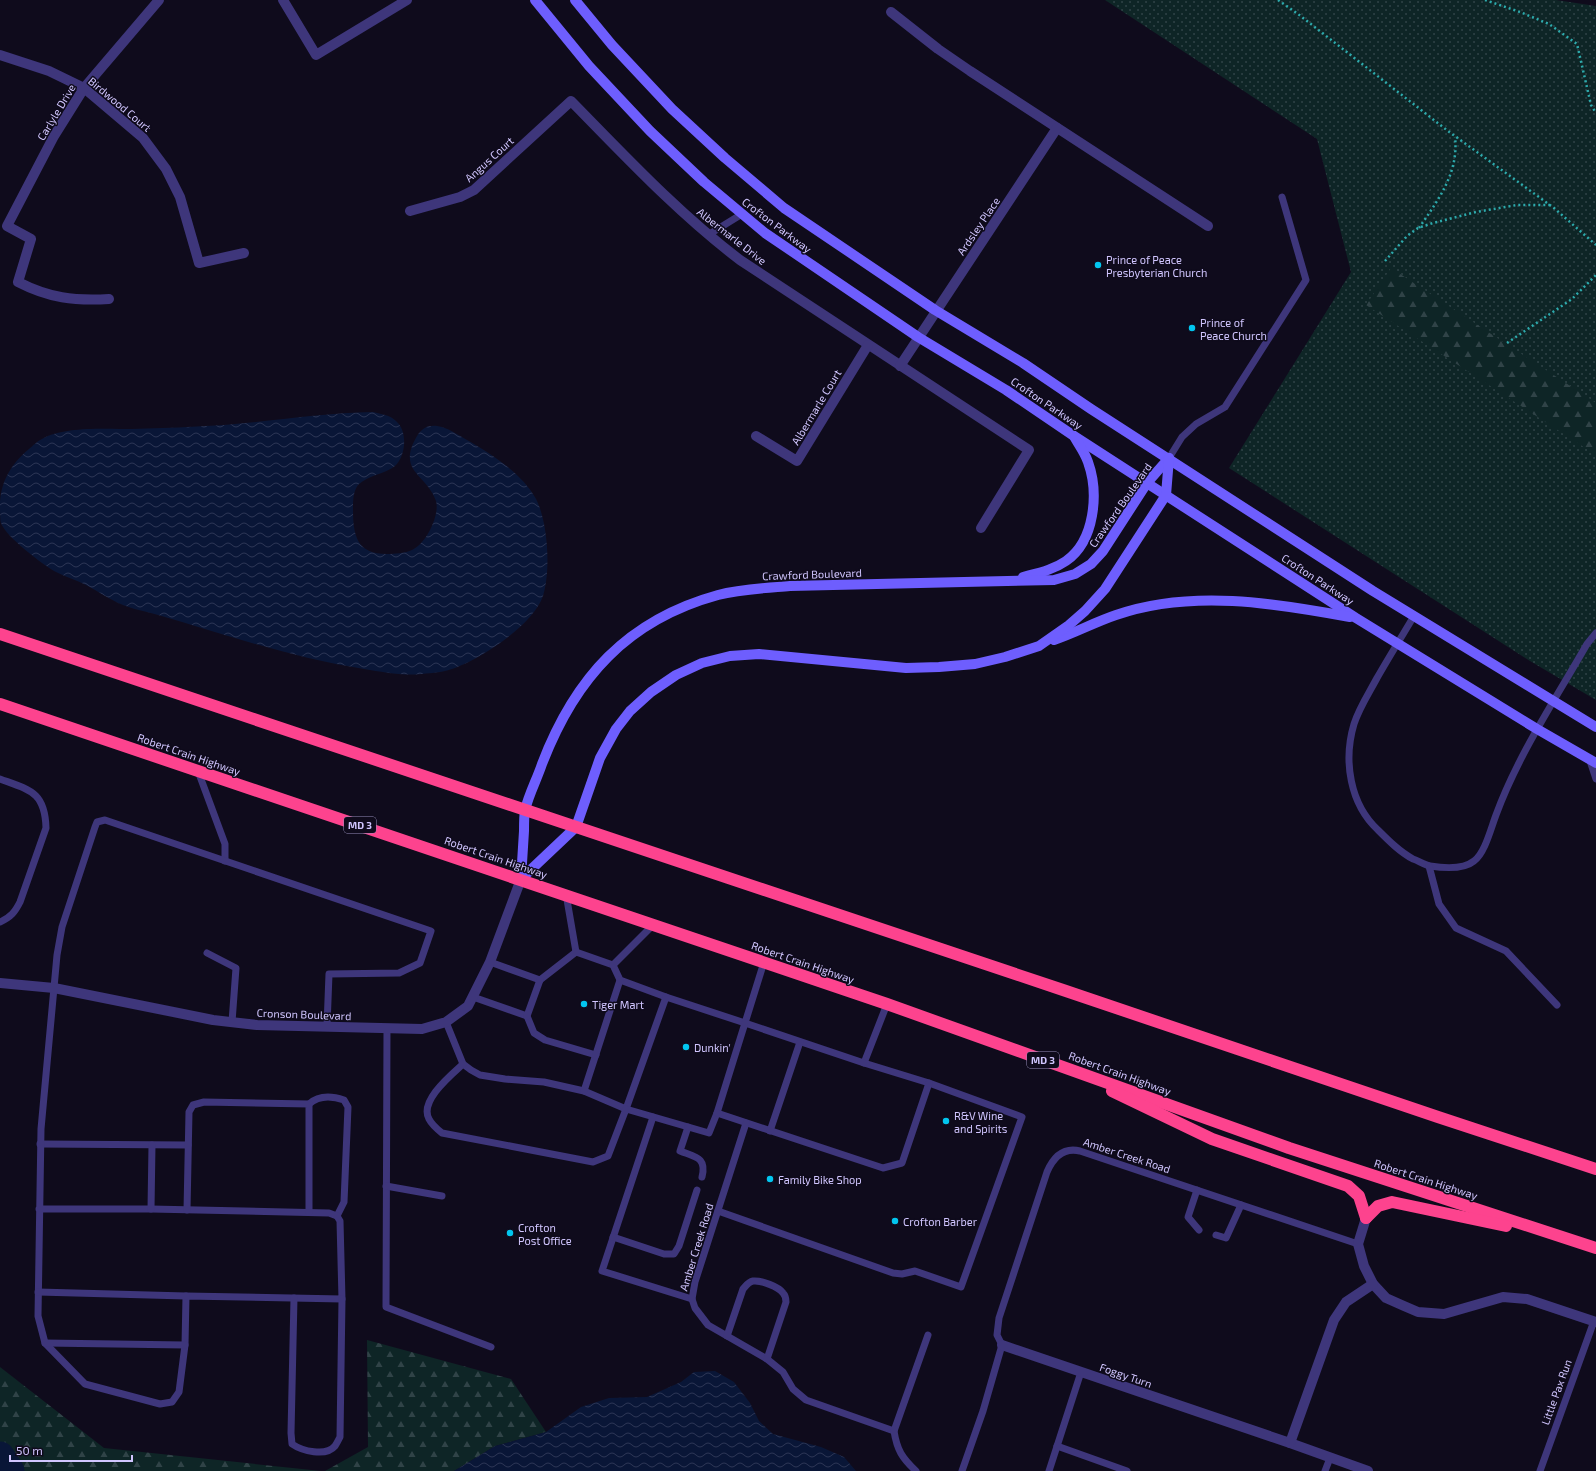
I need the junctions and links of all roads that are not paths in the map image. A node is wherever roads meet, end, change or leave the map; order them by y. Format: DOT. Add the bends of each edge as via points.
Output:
graph roads {
  1 [pos="159,0"];
  2 [pos="283,0"];
  3 [pos="407,0"];
  4 [pos="535,0"];
  5 [pos="575,0"];
  6 [pos="891,12"];
  7 [pos="0,55"];
  8 [pos="84,88"];
  9 [pos="571,101"];
  10 [pos="1057,128"];
  11 [pos="1282,196"];
  12 [pos="410,211"];
  13 [pos="742,214"];
  14 [pos="1208,226"];
  15 [pos="708,235"];
  16 [pos="244,253"];
  17 [pos="108,299"];
  18 [pos="935,310"];
  19 [pos="918,337"];
  20 [pos="868,345"];
  21 [pos="900,366"];
  22 [pos="756,436"];
  23 [pos="1074,436"];
  24 [pos="1169,458"];
  25 [pos="1147,483"];
  26 [pos="1166,495"];
  27 [pos="981,528"];
  28 [pos="1009,581"];
  29 [pos="1414,616"];
  30 [pos="1356,618"];
  31 [pos="1596,633"];
  32 [pos="0,634"];
  33 [pos="1398,643"];
  34 [pos="1039,646"];
  35 [pos="1554,702"];
  36 [pos="0,704"];
  37 [pos="1596,727"];
  38 [pos="1537,729"];
  39 [pos="1593,762"];
  40 [pos="198,770"];
  41 [pos="0,779"];
  42 [pos="1596,779"];
  43 [pos="525,810"];
  44 [pos="576,827"];
  45 [pos="225,861"];
  46 [pos="1429,866"];
  47 [pos="521,879"];
  48 [pos="566,894"];
  49 [pos="0,922"];
  50 [pos="654,924"];
  51 [pos="576,952"];
  52 [pos="207,953"];
  53 [pos="490,962"];
  54 [pos="764,962"];
  55 [pos="612,965"];
  56 [pos="540,980"];
  57 [pos="620,980"];
  58 [pos="0,983"];
  59 [pos="54,988"];
  60 [pos="473,997"];
  61 [pos="666,997"];
  62 [pos="887,1004"];
  63 [pos="1557,1005"];
  64 [pos="527,1016"];
  65 [pos="232,1022"];
  66 [pos="446,1022"];
  67 [pos="745,1023"];
  68 [pos="327,1026"];
  69 [pos="387,1028"];
  70 [pos="800,1042"];
  71 [pos="596,1055"];
  72 [pos="864,1063"];
  73 [pos="463,1064"];
  74 [pos="1057,1065"];
  75 [pos="929,1083"];
  76 [pos="584,1091"];
  77 [pos="309,1104"];
  78 [pos="626,1109"];
  79 [pos="717,1113"];
  80 [pos="653,1117"];
  81 [pos="746,1123"];
  82 [pos="688,1127"];
  83 [pos="770,1131"];
  84 [pos="40,1144"];
  85 [pos="152,1145"];
  86 [pos="188,1145"];
  87 [pos="1596,1168"];
  88 [pos="702,1177"];
  89 [pos="386,1186"];
  90 [pos="697,1190"];
  91 [pos="1197,1190"];
  92 [pos="442,1196"];
  93 [pos="1241,1205"];
  94 [pos="39,1209"];
  95 [pos="151,1209"];
  96 [pos="187,1210"];
  97 [pos="718,1211"];
  98 [pos="309,1212"];
  99 [pos="336,1216"];
  100 [pos="1366,1218"];
  101 [pos="1199,1230"];
  102 [pos="1216,1235"];
  103 [pos="613,1237"];
  104 [pos="1566,1239"];
  105 [pos="1358,1244"];
  106 [pos="1596,1248"];
  107 [pos="1373,1284"];
  108 [pos="38,1292"];
  109 [pos="186,1296"];
  110 [pos="294,1298"];
  111 [pos="342,1299"];
  112 [pos="692,1299"];
  113 [pos="1595,1322"];
  114 [pos="928,1335"];
  115 [pos="727,1336"];
  116 [pos="45,1343"];
  117 [pos="185,1345"];
  118 [pos="1002,1345"];
  119 [pos="491,1347"];
  120 [pos="767,1359"];
  121 [pos="1081,1372"];
  122 [pos="894,1431"];
  123 [pos="1290,1443"];
  124 [pos="1057,1446"];
  125 [pos="1330,1458"];
  126 [pos="916,1471"];
  127 [pos="962,1471"];
  128 [pos="1049,1471"];
  129 [pos="1127,1471"];
  130 [pos="1325,1471"];
  131 [pos="1368,1471"];
  132 [pos="1540,1471"];
  1 -- 8 [label="street, Carlyle Drive"];
  2 -- 3 [label="street" via="316,55"];
  4 -- 13 [label="street, Crofton Parkway" via="589,66 650,131"];
  5 -- 18 [label="street, Crofton Parkway" via="612,45 672,109 725,158 784,208"];
  6 -- 10 [label="street" via="938,49"];
  7 -- 8 [label="street, Birdwood Court" via="48,71"];
  8 -- 16 [label="street, Birdwood Court" via="143,138 166,169 180,197 199,263"];
  8 -- 17 [label="street, Carlyle Drive" via="54,136 7,226 31,239 18,282 56,297"];
  9 -- 12 [label="street, Angus Court" via="474,190 460,197"];
  9 -- 15 [label="street, Albermarle Drive" via="663,194"];
  10 -- 14 [label="street"];
  10 -- 18 [label="street, Ardsley Place"];
  11 -- 24 [label="lane" via="1306,280 1225,407 1196,424 1182,438"];
  13 -- 15 [label="lane"];
  13 -- 19 [label="street, Crofton Parkway" via="765,233"];
  15 -- 20 [label="street, Albermarle Drive" via="740,260"];
  18 -- 19 [label="street, Ardsley Place"];
  18 -- 24 [label="street, Crofton Parkway" via="1023,363"];
  19 -- 21 [label="street"];
  19 -- 23 [label="street, Crofton Parkway" via="1006,390"];
  20 -- 21 [label="street, Albermarle Drive"];
  20 -- 22 [label="street, Albermarle Court" via="796,461"];
  21 -- 27 [label="street, Albermarle Drive" via="1029,450"];
  23 -- 25 [label="street, Crofton Parkway"];
  23 -- 28 [label="street" via="1088,461 1092,475 1093,513 1088,530 1078,550 1067,560 1049,570"];
  24 -- 25 [label="street, Crawford Boulevard"];
  24 -- 26 [label="street, Crawford Boulevard"];
  24 -- 29 [label="street, Crofton Parkway"];
  25 -- 26 [label="street, Crofton Parkway"];
  25 -- 28 [label="street, Crawford Boulevard" via="1103,551 1091,564 1075,574 1054,580"];
  26 -- 30 [label="street, Crofton Parkway"];
  26 -- 34 [label="street, Crawford Boulevard" via="1105,588 1085,611"];
  28 -- 43 [label="street, Crawford Boulevard" via="761,588 719,595 684,606 652,622 622,643 593,672 571,702 552,740"];
  29 -- 33 [label="lane"];
  29 -- 35 [label="street, Crofton Parkway"];
  30 -- 33 [label="street, Crofton Parkway"];
  30 -- 34 [label="street" via="1307,609 1232,601 1172,602 1116,615"];
  31 -- 35 [label="lane"];
  32 -- 43 [label="highway"];
  33 -- 38 [label="street, Crofton Parkway"];
  33 -- 46 [label="lane" via="1362,705 1354,724 1349,770 1352,787 1371,824 1393,845"];
  34 -- 44 [label="street, Crawford Boulevard" via="975,664 940,667 906,668 759,654 730,656 702,663 676,675 651,692 616,729 600,758"];
  35 -- 37 [label="street, Crofton Parkway"];
  35 -- 38 [label="lane"];
  36 -- 40 [label="highway, Robert Crain Highway / MD 3"];
  38 -- 39 [label="street, Crofton Parkway"];
  38 -- 46 [label="lane" via="1505,790 1482,852 1474,861 1462,867"];
  39 -- 42 [label="lane"];
  40 -- 45 [label="lane" via="225,844"];
  40 -- 47 [label="highway, Robert Crain Highway / MD 3"];
  41 -- 49 [label="lane" via="27,788 36,795 46,816 46,828 20,902 15,912"];
  43 -- 44 [label="highway"];
  43 -- 47 [label="street, Crawford Boulevard"];
  44 -- 47 [label="street, Crawford Boulevard"];
  44 -- 87 [label="highway"];
  45 -- 59 [label="lane" via="105,820 98,822 62,927"];
  45 -- 68 [label="lane" via="432,930 420,963 399,973 329,974"];
  46 -- 63 [label="lane" via="1439,904 1456,928 1506,951"];
  47 -- 48 [label="highway, Robert Crain Highway / MD 3"];
  47 -- 53 [label="street, Cronson Boulevard"];
  48 -- 50 [label="highway, Robert Crain Highway / MD 3"];
  48 -- 51 [label="lane"];
  50 -- 54 [label="highway, Robert Crain Highway / MD 3"];
  50 -- 55 [label="lane"];
  51 -- 55 [label="lane"];
  51 -- 56 [label="lane"];
  52 -- 65 [label="lane" via="236,968"];
  53 -- 56 [label="lane"];
  53 -- 60 [label="street, Cronson Boulevard"];
  54 -- 62 [label="highway, Robert Crain Highway / MD 3"];
  54 -- 67 [label="lane"];
  55 -- 57 [label="lane"];
  56 -- 64 [label="lane"];
  57 -- 61 [label="lane"];
  57 -- 71 [label="lane"];
  58 -- 59 [label="street, Cronson Boulevard"];
  59 -- 65 [label="street, Cronson Boulevard" via="175,1014"];
  59 -- 84 [label="lane"];
  60 -- 64 [label="lane"];
  60 -- 66 [label="street, Cronson Boulevard" via="468,1006"];
  61 -- 67 [label="lane"];
  61 -- 78 [label="lane"];
  62 -- 72 [label="lane"];
  62 -- 74 [label="highway, Robert Crain Highway / MD 3"];
  64 -- 71 [label="lane" via="534,1033 545,1040"];
  65 -- 68 [label="street, Cronson Boulevard"];
  66 -- 69 [label="street, Cronson Boulevard" via="422,1029"];
  66 -- 73 [label="lane"];
  67 -- 70 [label="lane"];
  67 -- 79 [label="lane"];
  68 -- 69 [label="street, Cronson Boulevard"];
  69 -- 89 [label="lane"];
  70 -- 72 [label="lane"];
  70 -- 83 [label="lane"];
  71 -- 76 [label="lane"];
  72 -- 75 [label="lane"];
  73 -- 76 [label="lane" via="480,1074 544,1082"];
  73 -- 78 [label="lane" via="437,1088 428,1108 428,1118 442,1133 594,1162 608,1156"];
  74 -- 100 [label="highway" via="1212,1139 1348,1186 1359,1196"];
  74 -- 104 [label="highway, Robert Crain Highway / MD 3" via="1289,1148"];
  75 -- 83 [label="lane" via="902,1162 883,1168"];
  75 -- 97 [label="lane" via="1022,1117 961,1287 915,1271 902,1274 893,1272"];
  76 -- 78 [label="lane"];
  77 -- 86 [label="lane" via="204,1102 193,1105 189,1112"];
  77 -- 98 [label="lane"];
  77 -- 99 [label="lane" via="319,1097 339,1098 344,1100 348,1107 344,1202"];
  78 -- 80 [label="lane"];
  79 -- 81 [label="lane"];
  79 -- 82 [label="lane" via="709,1134"];
  80 -- 82 [label="lane"];
  80 -- 103 [label="lane"];
  81 -- 83 [label="lane"];
  81 -- 97 [label="lane, Amber Creek Road"];
  82 -- 88 [label="lane" via="680,1152 702,1161"];
  84 -- 85 [label="lane"];
  84 -- 94 [label="lane"];
  85 -- 86 [label="lane"];
  85 -- 95 [label="lane"];
  86 -- 96 [label="lane"];
  89 -- 92 [label="lane"];
  89 -- 119 [label="lane" via="386,1307"];
  90 -- 103 [label="lane" via="674,1254 664,1254"];
  91 -- 93 [label="lane, Amber Creek Road"];
  91 -- 101 [label="lane" via="1188,1217"];
  91 -- 118 [label="lane, Amber Creek Road" via="1073,1149 1059,1154 1047,1172 999,1318 997,1335"];
  93 -- 102 [label="lane" via="1226,1238"];
  93 -- 105 [label="lane, Amber Creek Road"];
  94 -- 95 [label="lane"];
  94 -- 108 [label="lane"];
  95 -- 96 [label="lane"];
  96 -- 98 [label="lane"];
  97 -- 112 [label="lane, Amber Creek Road" via="694,1282"];
  98 -- 99 [label="lane"];
  99 -- 111 [label="lane" via="340,1221"];
  100 -- 104 [label="highway" via="1378,1206 1392,1202"];
  100 -- 105 [label="street"];
  103 -- 112 [label="lane" via="602,1271"];
  104 -- 106 [label="highway, Robert Crain Highway / MD 3"];
  105 -- 107 [label="street" via="1364,1266"];
  107 -- 113 [label="street" via="1386,1298 1418,1312 1444,1314 1503,1297 1527,1298"];
  107 -- 123 [label="street" via="1346,1302 1334,1320"];
  108 -- 109 [label="lane"];
  108 -- 116 [label="lane" via="38,1316"];
  109 -- 110 [label="lane"];
  109 -- 117 [label="lane"];
  110 -- 111 [label="lane"];
  110 -- 111 [label="lane" via="292,1444 310,1452 326,1451 335,1446 340,1437"];
  112 -- 115 [label="lane, Amber Creek Road" via="695,1308 708,1325"];
  113 -- 132 [label="lane, Little Pax Run"];
  114 -- 122 [label="lane"];
  115 -- 120 [label="lane, Amber Creek Road"];
  115 -- 120 [label="lane" via="743,1289 748,1284 754,1281 778,1289 783,1292 786,1302"];
  116 -- 117 [label="lane"];
  116 -- 117 [label="lane" via="85,1384 160,1404 172,1402 179,1392"];
  118 -- 121 [label="street, Foggy Turn"];
  118 -- 127 [label="lane"];
  120 -- 122 [label="lane, Amber Creek Road" via="784,1372 793,1389 806,1400"];
  121 -- 123 [label="street, Foggy Turn"];
  121 -- 124 [label="lane"];
  122 -- 126 [label="lane" via="896,1445 904,1460"];
  123 -- 125 [label="street, Foggy Turn"];
  124 -- 128 [label="lane"];
  124 -- 129 [label="lane"];
  125 -- 130 [label="lane"];
  125 -- 131 [label="street, Foggy Turn"];
}
